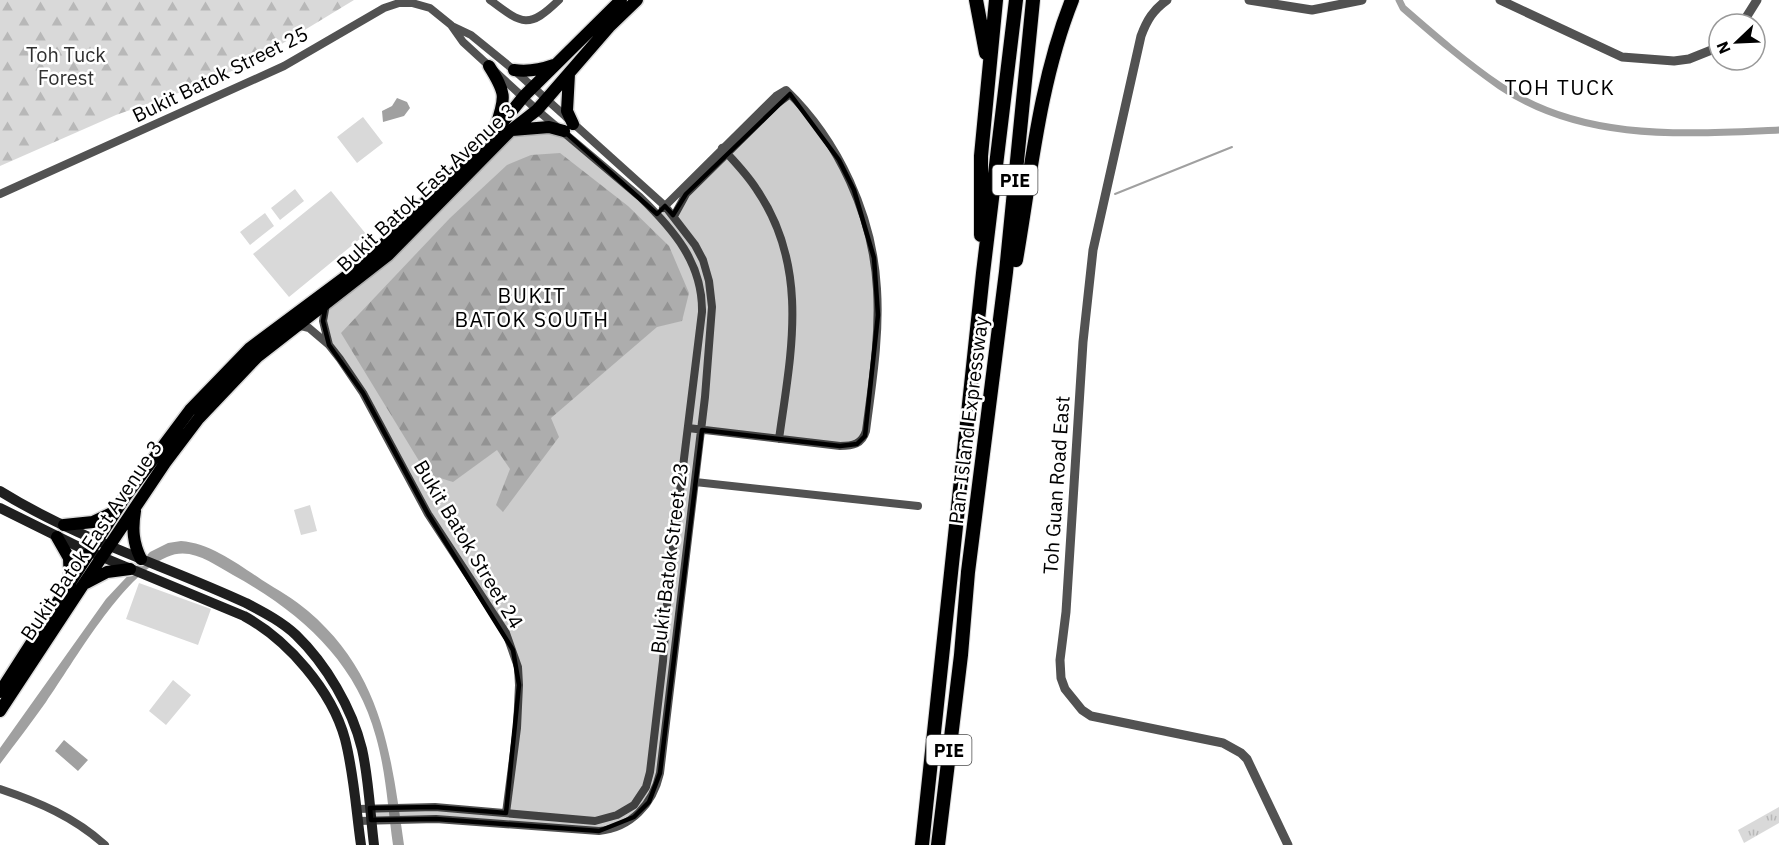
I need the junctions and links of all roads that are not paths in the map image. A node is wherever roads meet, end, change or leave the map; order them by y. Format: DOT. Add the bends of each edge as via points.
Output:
graph roads {
  1 [pos="490,0"];
  2 [pos="559,0"];
  3 [pos="621,0"];
  4 [pos="637,0"];
  5 [pos="976,0"];
  6 [pos="996,0"];
  7 [pos="1016,0"];
  8 [pos="1033,0"];
  9 [pos="1072,0"];
  10 [pos="1167,0"];
  11 [pos="1249,0"];
  12 [pos="1362,0"];
  13 [pos="1500,0"];
  14 [pos="1515,3"];
  15 [pos="451,26"];
  16 [pos="1707,51"];
  17 [pos="559,63"];
  18 [pos="489,66"];
  19 [pos="514,70"];
  20 [pos="569,72"];
  21 [pos="988,73"];
  22 [pos="528,92"];
  23 [pos="546,100"];
  24 [pos="537,110"];
  25 [pos="569,128"];
  26 [pos="510,130"];
  27 [pos="494,133"];
  28 [pos="725,150"];
  29 [pos="0,194"];
  30 [pos="665,206"];
  31 [pos="657,214"];
  32 [pos="674,216"];
  33 [pos="983,273"];
  34 [pos="326,304"];
  35 [pos="295,328"];
  36 [pos="329,345"];
  37 [pos="996,359"];
  38 [pos="688,428"];
  39 [pos="702,430"];
  40 [pos="779,439"];
  41 [pos="695,482"];
  42 [pos="0,491"];
  43 [pos="918,506"];
  44 [pos="0,508"];
  45 [pos="117,510"];
  46 [pos="135,510"];
  47 [pos="64,525"];
  48 [pos="57,537"];
  49 [pos="100,549"];
  50 [pos="142,559"];
  51 [pos="132,569"];
  52 [pos="75,587"];
  53 [pos="0,692"];
  54 [pos="0,711"];
  55 [pos="0,789"];
  56 [pos="0,795"];
  57 [pos="370,808"];
  58 [pos="357,809"];
  59 [pos="506,813"];
  60 [pos="371,820"];
  61 [pos="358,821"];
  62 [pos="98,845"];
  63 [pos="105,845"];
  64 [pos="361,845"];
  65 [pos="374,845"];
  66 [pos="921,845"];
  67 [pos="938,845"];
  68 [pos="1288,845"];
  1 -- 2 [label="street" via="517,19 530,21"];
  3 -- 17 [label="main road, Bukit Batok East Avenue 3"];
  4 -- 20 [label="main road, Bukit Batok East Avenue 3"];
  5 -- 21 [label="highway"];
  6 -- 21 [label="highway"];
  7 -- 33 [label="highway, Pan-Island Expressway / PIE"];
  8 -- 37 [label="highway, Pan-Island Expressway / PIE"];
  9 -- 37 [label="highway" via="1042,101 1002,344"];
  10 -- 68 [label="street, Toh Guan Road East" via="1155,9 1142,36 1093,250 1083,342 1061,678 1073,700 1091,716 1223,743 1240,753"];
  11 -- 12 [label="street" via="1312,10"];
  13 -- 14 [label="street"];
  14 -- 16 [label="street" via="1622,57 1674,61"];
  15 -- 18 [label="street, Bukit Batok Street 25"];
  15 -- 19 [label="street, Bukit Batok Street 25" via="471,35"];
  15 -- 29 [label="street, Bukit Batok Street 25" via="422,5 399,3 384,8 284,66"];
  17 -- 19 [label="main road" via="541,70"];
  17 -- 22 [label="main road, Bukit Batok East Avenue 3"];
  18 -- 22 [label="street, Bukit Batok Street 25"];
  18 -- 27 [label="main road" via="502,86 504,100"];
  19 -- 22 [label="street, Bukit Batok Street 25"];
  20 -- 23 [label="main road, Bukit Batok East Avenue 3"];
  20 -- 25 [label="main road"];
  21 -- 33 [label="highway" via="981,156"];
  22 -- 23 [label="street, Bukit Batok Street 23"];
  22 -- 24 [label="street, Bukit Batok Street 23"];
  22 -- 27 [label="main road, Bukit Batok East Avenue 3"];
  23 -- 24 [label="main road, Bukit Batok East Avenue 3"];
  23 -- 25 [label="street, Bukit Batok Street 23"];
  24 -- 25 [label="street, Bukit Batok Street 23"];
  24 -- 26 [label="main road, Bukit Batok East Avenue 3"];
  25 -- 26 [label="main road"];
  25 -- 30 [label="street, Bukit Batok Street 23"];
  25 -- 31 [label="street, Bukit Batok Street 23"];
  26 -- 34 [label="main road, Bukit Batok East Avenue 3" via="388,255"];
  27 -- 45 [label="main road, Bukit Batok East Avenue 3" via="381,248 239,359 190,410"];
  28 -- 30 [label="street"];
  28 -- 32 [label="street" via="686,194"];
  28 -- 40 [label="street" via="753,184 770,213 791,280 792,352"];
  28 -- 40 [label="street" via="790,94 827,140 854,190 874,258 878,315 863,439 854,445 840,446"];
  30 -- 31 [label="street"];
  30 -- 32 [label="street, Bukit Batok Street 23"];
  31 -- 38 [label="street, Bukit Batok Street 23" via="686,250 697,275 701,298"];
  32 -- 39 [label="street, Bukit Batok Street 23" via="703,260 711,290"];
  33 -- 66 [label="highway, Pan-Island Expressway / PIE"];
  34 -- 35 [label="main road, Bukit Batok East Avenue 3"];
  34 -- 36 [label="street, Bukit Batok Street 24" via="323,321"];
  35 -- 36 [label="street, Bukit Batok Street 24" via="307,327"];
  35 -- 46 [label="main road, Bukit Batok East Avenue 3" via="245,368 199,418"];
  36 -- 59 [label="street, Bukit Batok Street 24" via="363,393 428,514 496,617 513,650 519,685"];
  37 -- 67 [label="highway, Pan-Island Expressway / PIE"];
  38 -- 39 [label="street"];
  38 -- 59 [label="street, Bukit Batok Street 23" via="651,772 646,787 629,809 604,820"];
  39 -- 40 [label="street"];
  39 -- 41 [label="street, Bukit Batok Street 23"];
  41 -- 43 [label="street"];
  41 -- 60 [label="street, Bukit Batok Street 23" via="660,773 654,794 643,808 622,824 598,831 487,822"];
  42 -- 47 [label="main road"];
  44 -- 48 [label="main road"];
  45 -- 47 [label="main road" via="93,522"];
  45 -- 49 [label="main road, Bukit Batok East Avenue 3"];
  46 -- 49 [label="main road, Bukit Batok East Avenue 3"];
  46 -- 50 [label="main road" via="132,532"];
  47 -- 49 [label="main road"];
  48 -- 49 [label="main road"];
  48 -- 52 [label="main road" via="69,558"];
  49 -- 50 [label="main road"];
  49 -- 51 [label="main road"];
  49 -- 52 [label="main road, Bukit Batok East Avenue 3"];
  50 -- 57 [label="main road" via="265,613 304,644 323,668 355,724"];
  51 -- 52 [label="main road" via="107,572"];
  51 -- 58 [label="main road" via="262,626 298,661 324,692 334,712 344,738"];
  52 -- 53 [label="main road, Bukit Batok East Avenue 3"];
  52 -- 54 [label="main road, Bukit Batok East Avenue 3"];
  55 -- 63 [label="street" via="68,817"];
  56 -- 62 [label="street" via="66,821"];
  57 -- 58 [label="street, Bukit Batok Street 23"];
  57 -- 59 [label="street, Bukit Batok Street 23" via="435,807"];
  57 -- 60 [label="main road"];
  58 -- 61 [label="main road"];
  60 -- 61 [label="street, Bukit Batok Street 23"];
  60 -- 65 [label="main road"];
  61 -- 64 [label="main road"];
}
